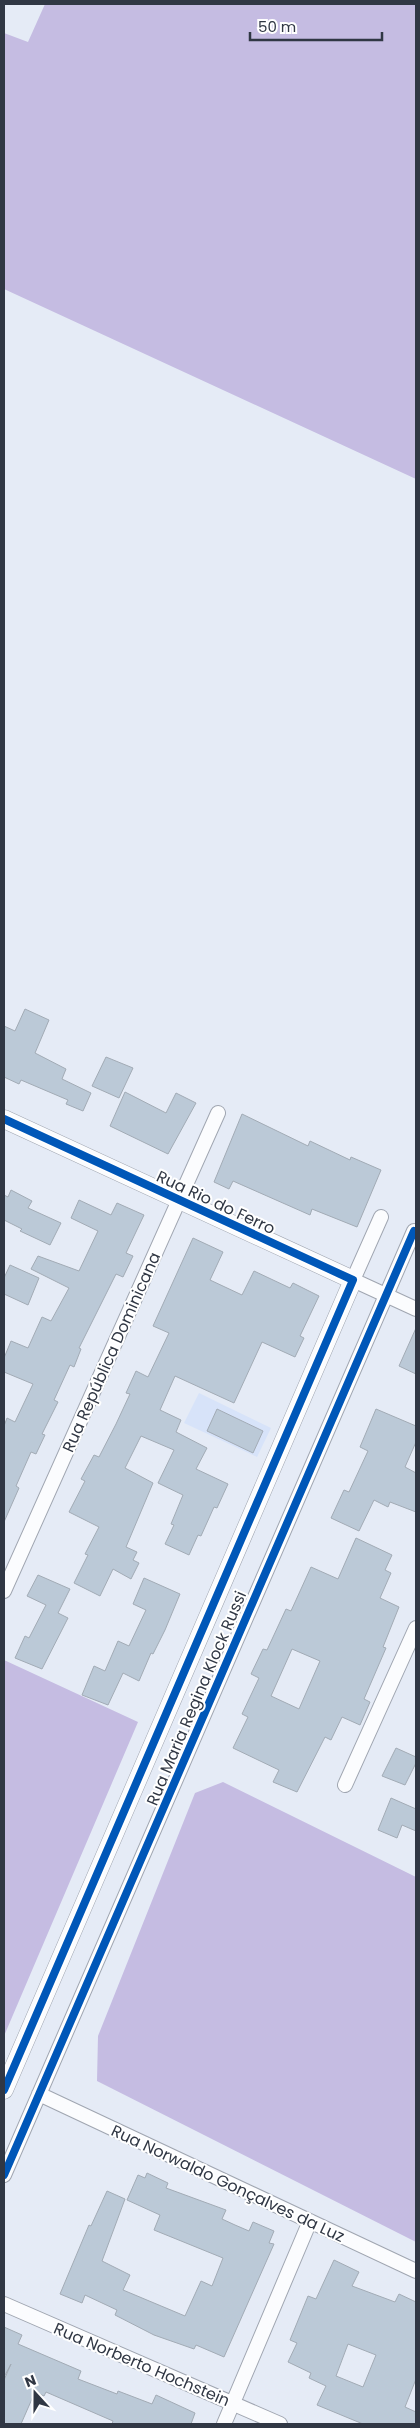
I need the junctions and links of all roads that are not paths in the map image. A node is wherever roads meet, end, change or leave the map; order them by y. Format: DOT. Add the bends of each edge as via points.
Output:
graph roads {
  1 [pos="218,1113"];
  2 [pos="5,1123"];
  3 [pos="179,1200"];
  4 [pos="381,1217"];
  5 [pos="414,1231"];
  6 [pos="353,1280"];
  7 [pos="386,1295"];
  8 [pos="416,1309"];
  9 [pos="4,1591"];
  10 [pos="416,1628"];
  11 [pos="345,1785"];
  12 [pos="4,2090"];
  13 [pos="39,2094"];
  14 [pos="4,2175"];
  15 [pos="310,2221"];
  16 [pos="416,2271"];
  17 [pos="4,2304"];
  18 [pos="233,2404"];
  19 [pos="224,2424"];
  20 [pos="280,2424"];
  1 -- 3 [label="street, Rua República Dominicana"];
  2 -- 3 [label="street, Rua Rio do Ferro"];
  3 -- 6 [label="street, Rua Rio do Ferro"];
  3 -- 9 [label="street, Rua República Dominicana"];
  4 -- 6 [label="street, Rua Maria Regina Klock Russi"];
  5 -- 7 [label="street, Rua Maria Regina Klock Russi"];
  6 -- 7 [label="street, Rua Rio do Ferro"];
  6 -- 12 [label="street, Rua Maria Regina Klock Russi"];
  7 -- 8 [label="street, Rua Rio do Ferro"];
  7 -- 13 [label="street, Rua Maria Regina Klock Russi"];
  10 -- 11 [label="street"];
  13 -- 14 [label="street, Rua Maria Regina Klock Russi"];
  13 -- 15 [label="street, Rua Norwaldo Gonçalves da Luz"];
  15 -- 16 [label="street, Rua Norwaldo Gonçalves da Luz"];
  15 -- 18 [label="street"];
  17 -- 18 [label="street, Rua Norberto Hochstein"];
  18 -- 19 [label="street"];
  18 -- 20 [label="street, Rua Norberto Hochstein"];
}
